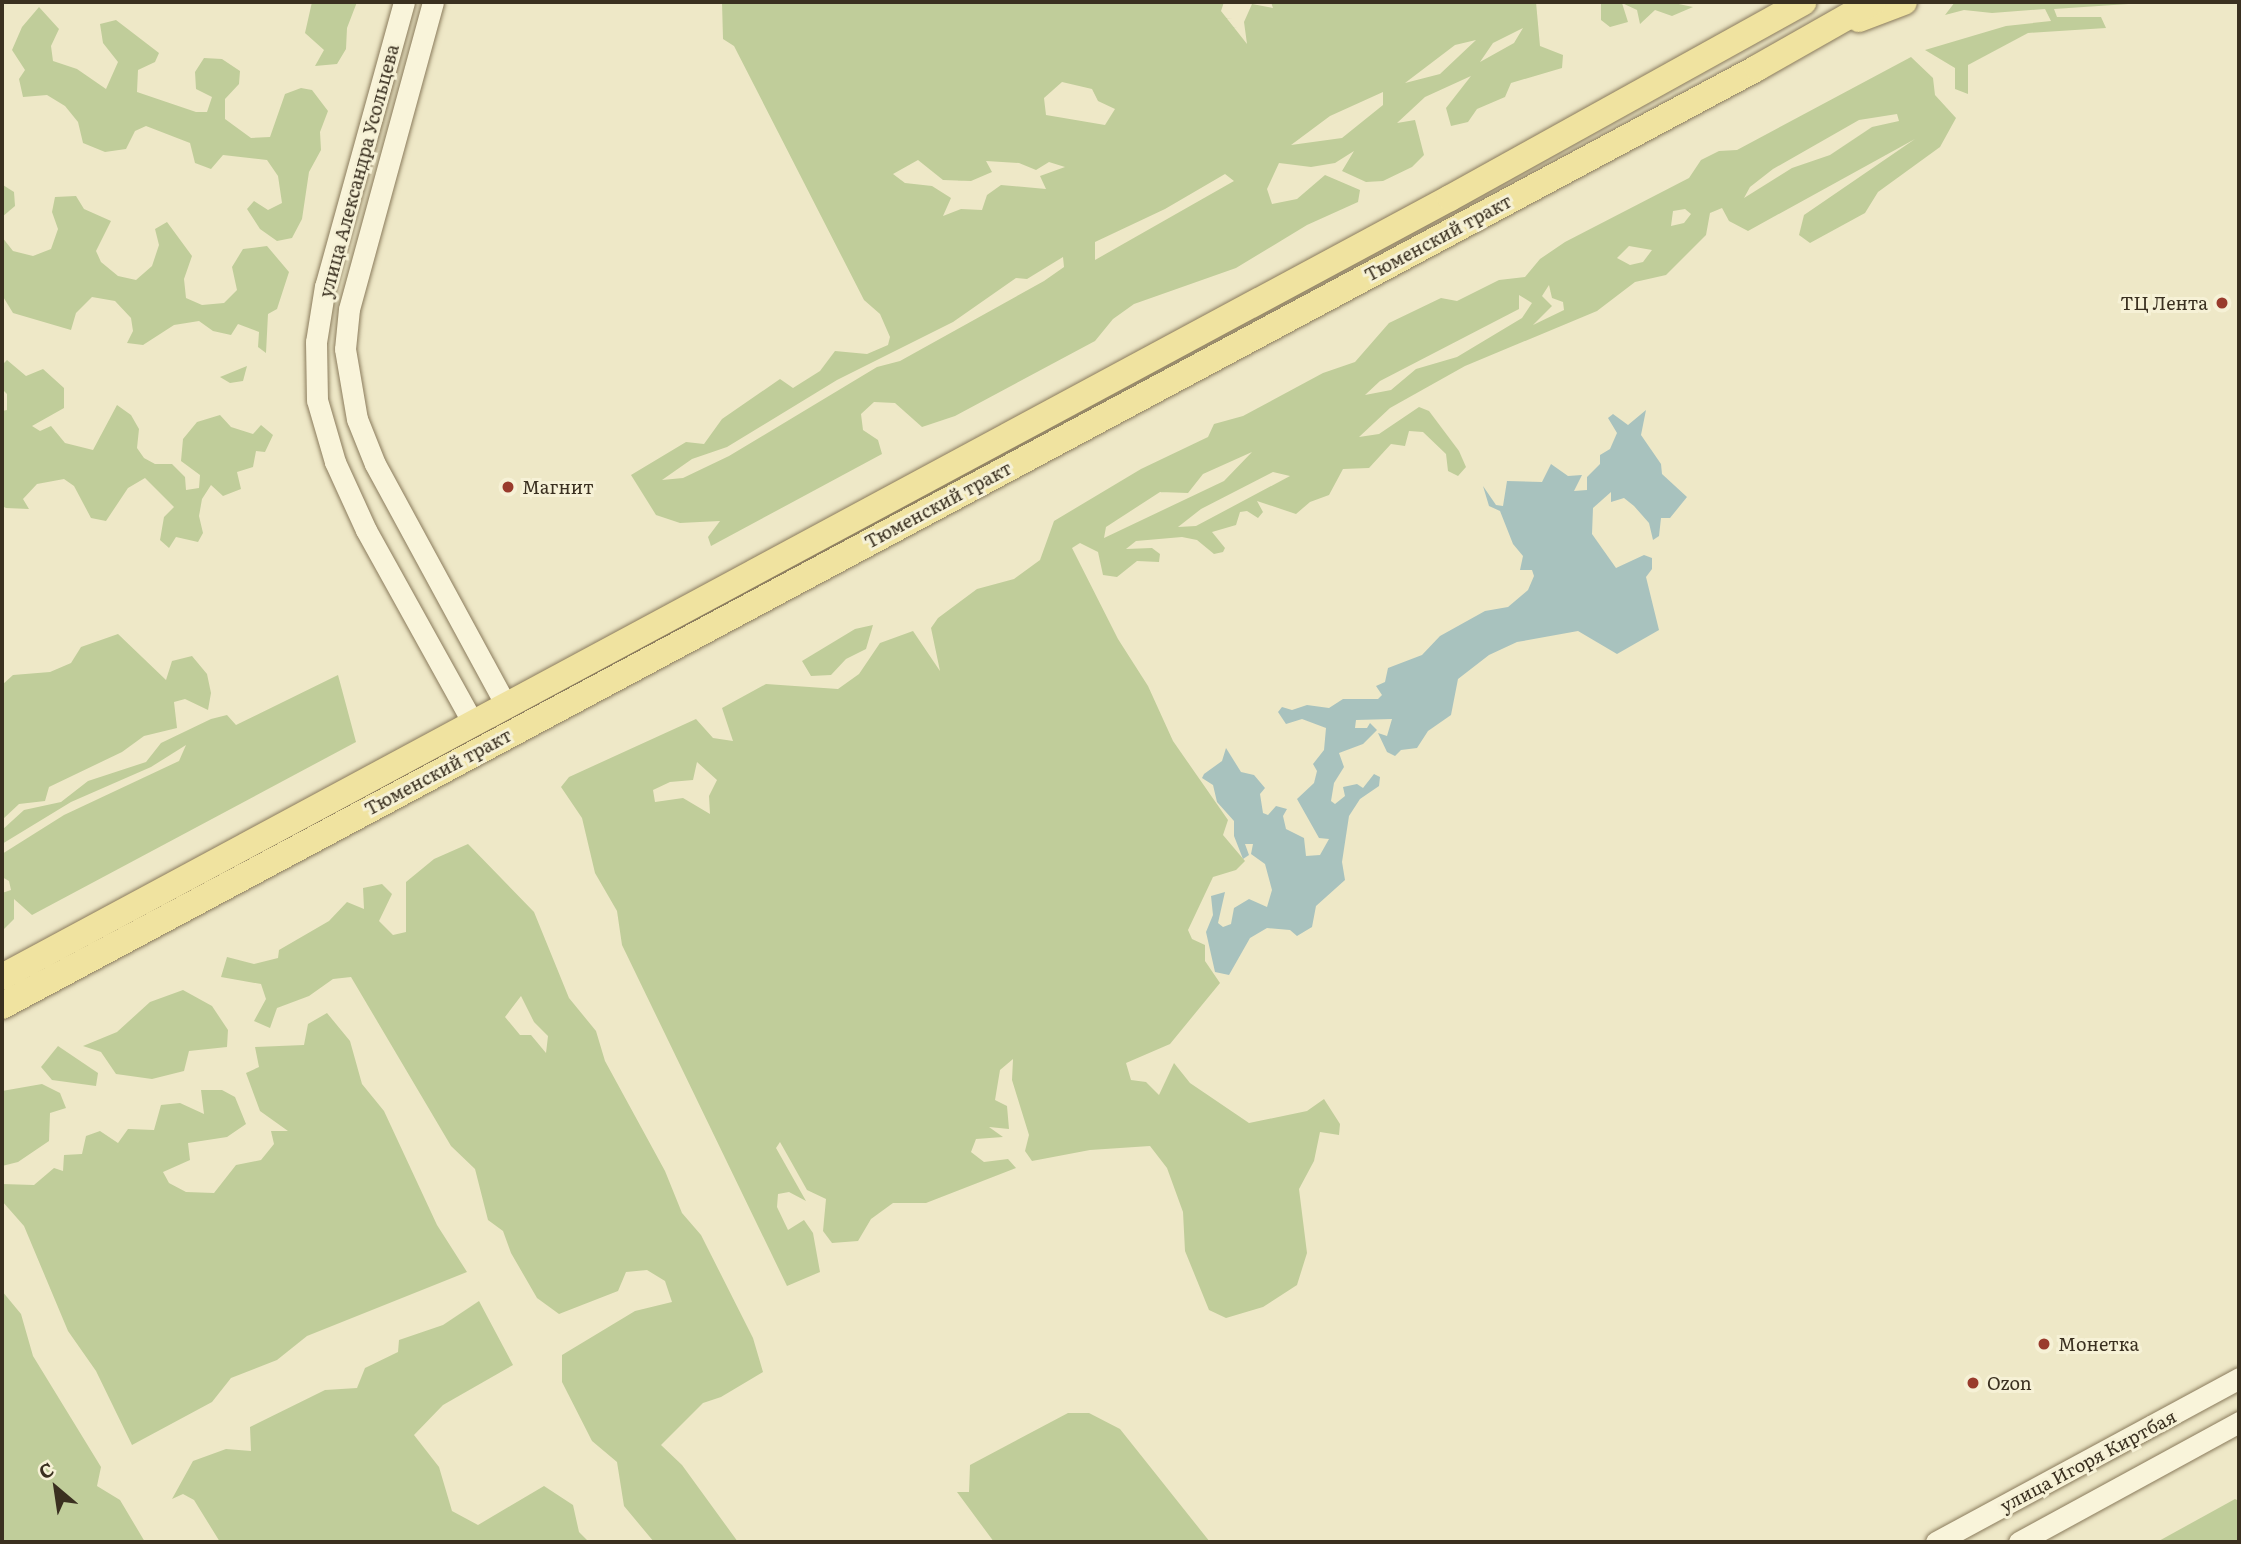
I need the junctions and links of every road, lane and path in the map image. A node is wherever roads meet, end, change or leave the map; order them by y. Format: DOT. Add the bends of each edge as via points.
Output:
graph roads {
  1 [pos="404,2"];
  2 [pos="433,2"];
  3 [pos="1803,2"];
  4 [pos="1873,2"];
  5 [pos="1904,2"];
  6 [pos="1756,68"];
  7 [pos="506,705"];
  8 [pos="473,723"];
  9 [pos="2,977"];
  10 [pos="2,1006"];
  11 [pos="2239,1378"];
  12 [pos="2239,1422"];
  13 [pos="1937,1542"];
  14 [pos="2020,1542"];
  1 -- 8 [label="street, улица Александра Усольцева" via="325,286 316,342 317,400 335,462 366,530"];
  2 -- 7 [label="street, улица Александра Усольцева" via="349,309 345,349 358,419 375,464"];
  3 -- 7 [label="main road, Тюменский тракт" via="1450,198"];
  4 -- 6 [label="main road, Тюменский тракт"];
  5 -- 6 [label="main road"];
  6 -- 10 [label="main road, Тюменский тракт"];
  7 -- 8 [label="main road, Тюменский тракт"];
  8 -- 9 [label="main road, Тюменский тракт"];
  11 -- 13 [label="street, улица Игоря Киртбая"];
  12 -- 14 [label="street, улица Игоря Киртбая"];
}
